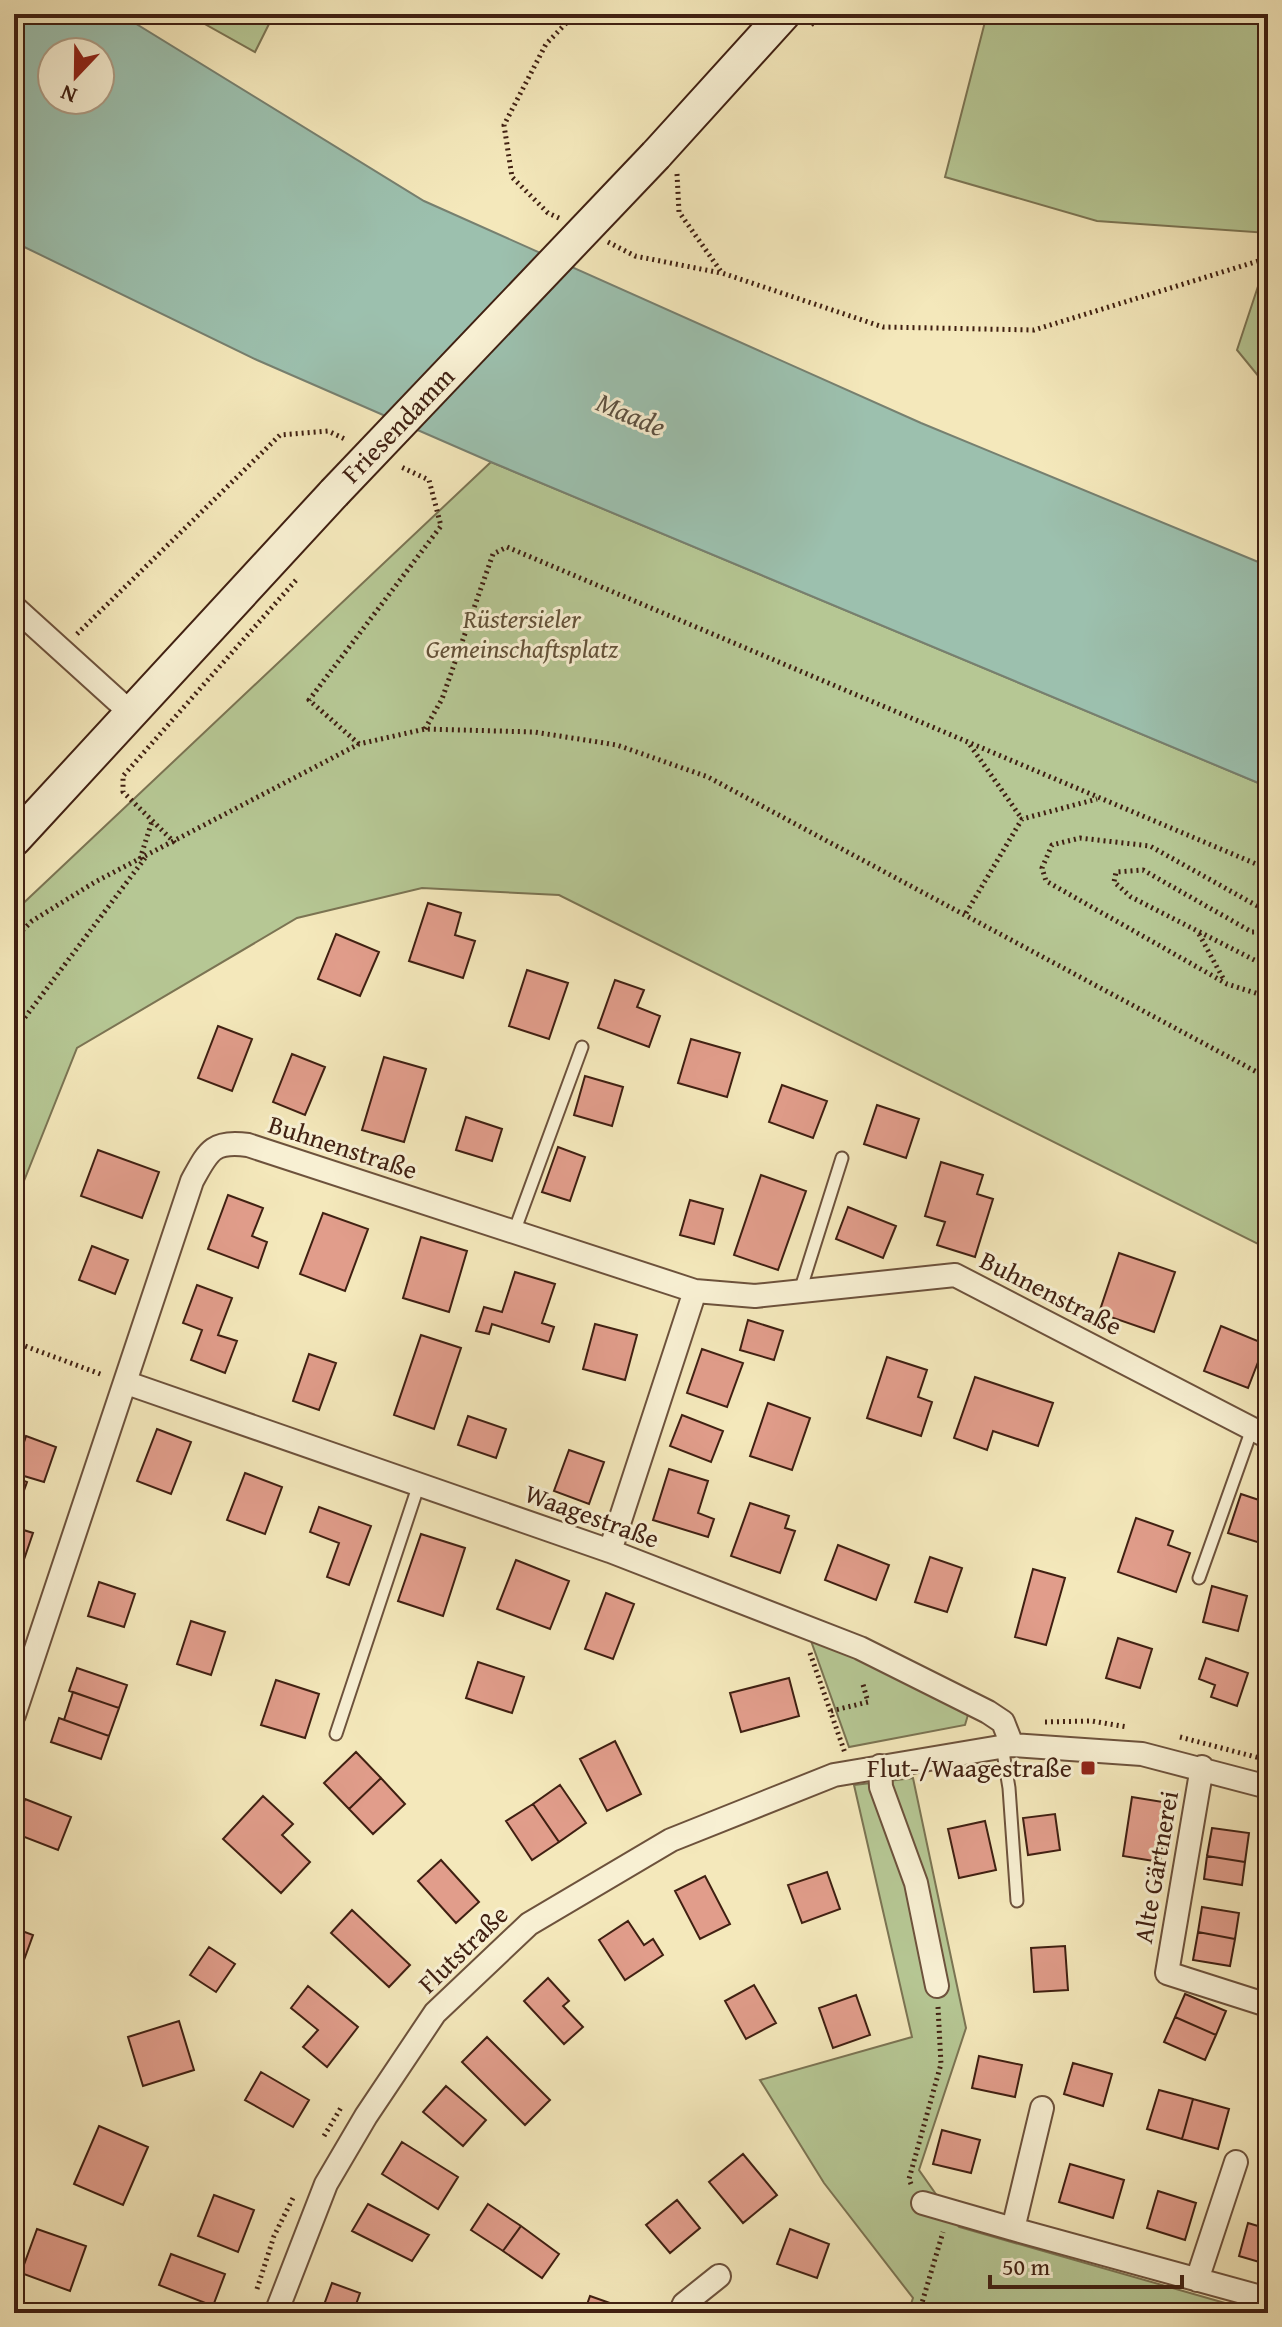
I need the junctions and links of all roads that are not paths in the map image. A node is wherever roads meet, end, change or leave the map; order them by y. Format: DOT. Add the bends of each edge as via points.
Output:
graph roads {
  1 [pos="784,14"];
  2 [pos="14,607"];
  3 [pos="131,713"];
  4 [pos="14,840"];
  5 [pos="582,1047"];
  6 [pos="842,1158"];
  7 [pos="514,1232"];
  8 [pos="695,1291"];
  9 [pos="800,1291"];
  10 [pos="127,1383"];
  11 [pos="1260,1433"];
  12 [pos="419,1484"];
  13 [pos="610,1551"];
  14 [pos="1199,1578"];
  15 [pos="14,1715"];
  16 [pos="336,1734"];
  17 [pos="1007,1746"];
  18 [pos="880,1766"];
  19 [pos="1202,1767"];
  20 [pos="1268,1787"];
  21 [pos="1017,1901"];
  22 [pos="937,1986"];
  23 [pos="1261,2003"];
  24 [pos="1042,2108"];
  25 [pos="1236,2162"];
  26 [pos="923,2203"];
  27 [pos="1013,2229"];
  28 [pos="719,2276"];
  29 [pos="1197,2280"];
  30 [pos="1268,2299"];
  31 [pos="276,2313"];
  32 [pos="680,2313"];
  1 -- 3 [label="main road, Friesendamm, bridge" via="666,162 334,493"];
  2 -- 3 [label="street"];
  3 -- 4 [label="main road, Friesendamm"];
  5 -- 7 [label="lane"];
  6 -- 9 [label="lane"];
  7 -- 8 [label="street, Buhnenstraße"];
  7 -- 10 [label="street, Buhnenstraße" via="226,1142 207,1152 192,1181"];
  8 -- 9 [label="street, Buhnenstraße" via="755,1296"];
  8 -- 13 [label="street"];
  9 -- 11 [label="street, Buhnenstraße" via="955,1275"];
  10 -- 12 [label="street, Waagestraße"];
  10 -- 15 [label="street, Buhnenstraße"];
  11 -- 14 [label="lane"];
  12 -- 13 [label="street, Waagestraße"];
  12 -- 16 [label="lane"];
  13 -- 17 [label="street, Waagestraße" via="860,1648 1003,1722"];
  17 -- 18 [label="street"];
  17 -- 19 [label="street" via="1103,1749"];
  17 -- 21 [label="lane"];
  18 -- 22 [label="street" via="881,1787 916,1883"];
  18 -- 31 [label="street, Flutstraße" via="833,1765 671,1840 529,1924 435,2013 366,2116 326,2184"];
  19 -- 20 [label="street"];
  19 -- 23 [label="street, Alte Gärtnerei" via="1167,1973"];
  24 -- 27 [label="street"];
  25 -- 29 [label="street"];
  26 -- 27 [label="street"];
  27 -- 29 [label="street"];
  28 -- 32 [label="street"];
  29 -- 30 [label="street"];
}
